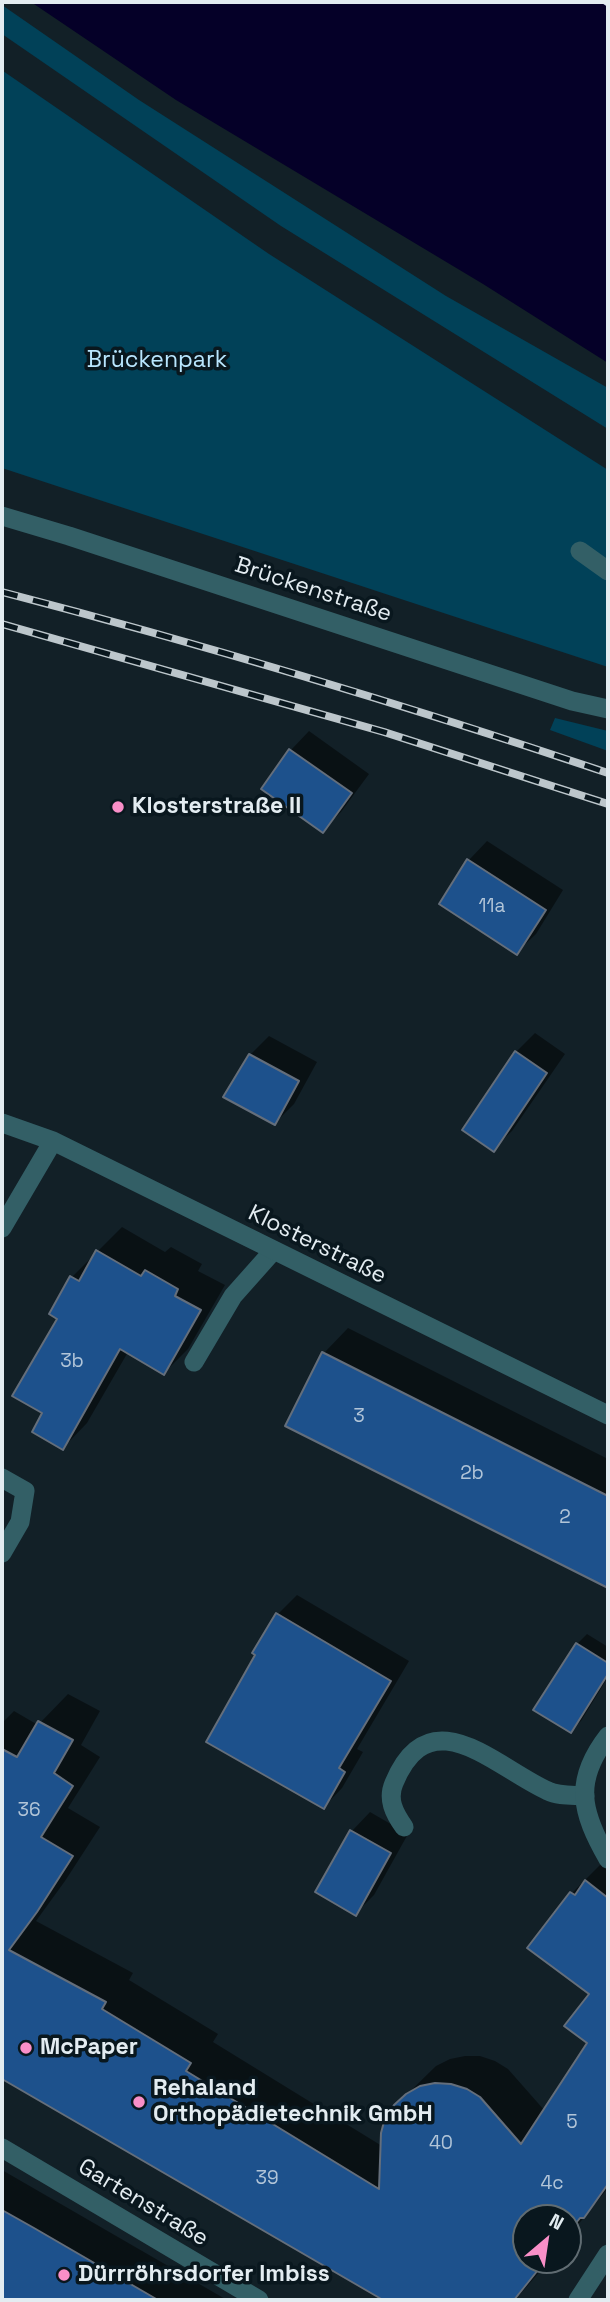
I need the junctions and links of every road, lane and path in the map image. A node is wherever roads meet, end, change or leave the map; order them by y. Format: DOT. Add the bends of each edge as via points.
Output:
graph roads {
  1 [pos="2,516"];
  2 [pos="580,551"];
  3 [pos="608,571"];
  4 [pos="608,709"];
  5 [pos="2,1123"];
  6 [pos="52,1141"];
  7 [pos="2,1228"];
  8 [pos="273,1251"];
  9 [pos="194,1362"];
  10 [pos="608,1415"];
  11 [pos="2,1478"];
  12 [pos="2,1553"];
  13 [pos="608,1736"];
  14 [pos="585,1796"];
  15 [pos="404,1827"];
  16 [pos="608,1859"];
  17 [pos="2,2148"];
  18 [pos="608,2254"];
  19 [pos="259,2300"];
  20 [pos="578,2300"];
  1 -- 4 [label="street, Brückenstraße"];
  2 -- 3 [label="street"];
  5 -- 6 [label="street, Klosterstraße"];
  6 -- 7 [label="street"];
  6 -- 8 [label="street, Klosterstraße"];
  8 -- 9 [label="street" via="233,1296"];
  8 -- 10 [label="street, Klosterstraße"];
  11 -- 12 [label="street" via="24,1491 20,1522"];
  13 -- 14 [label="street" via="598,1748 584,1786"];
  14 -- 15 [label="street" via="551,1793 464,1744 437,1739 415,1750 401,1765 391,1790 393,1811"];
  14 -- 16 [label="street" via="586,1816"];
  17 -- 19 [label="street, Gartenstraße"];
  18 -- 20 [label="street"];
}
